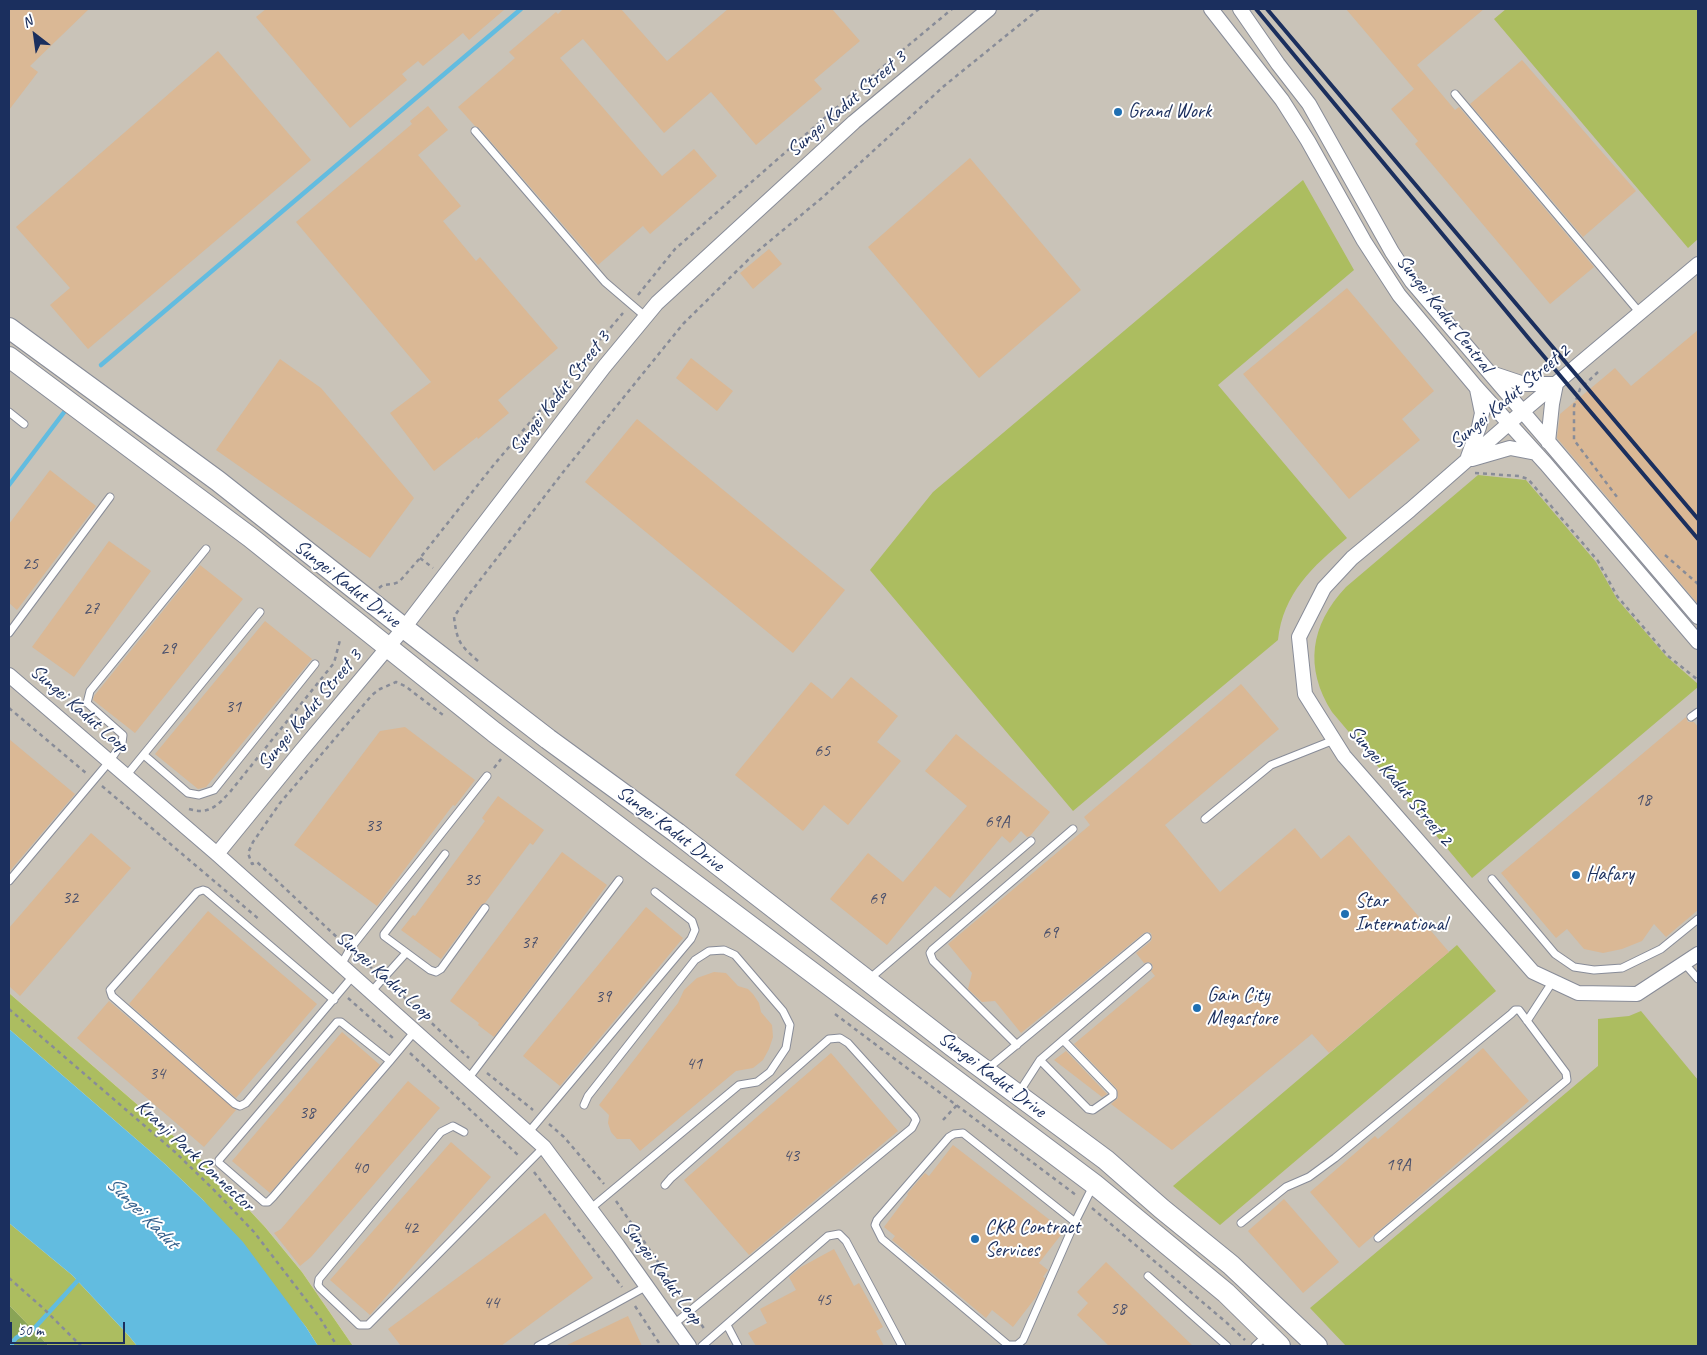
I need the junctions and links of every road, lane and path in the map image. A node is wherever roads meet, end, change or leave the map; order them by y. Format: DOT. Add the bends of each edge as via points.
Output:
graph roads {
  1 [pos="990,9"];
  2 [pos="1039,9"];
  3 [pos="1211,9"];
  4 [pos="1240,9"];
  5 [pos="1455,94"];
  6 [pos="475,131"];
  7 [pos="1698,264"];
  8 [pos="1640,313"];
  9 [pos="646,317"];
  10 [pos="9,328"];
  11 [pos="9,358"];
  12 [pos="1490,372"];
  13 [pos="1598,372"];
  14 [pos="1556,384"];
  15 [pos="1476,387"];
  16 [pos="9,412"];
  17 [pos="1522,412"];
  18 [pos="1508,423"];
  19 [pos="24,424"];
  20 [pos="1548,442"];
  21 [pos="1536,453"];
  22 [pos="1466,461"];
  23 [pos="110,497"];
  24 [pos="1621,503"];
  25 [pos="206,549"];
  26 [pos="1664,553"];
  27 [pos="1698,584"];
  28 [pos="260,612"];
  29 [pos="1698,617"];
  30 [pos="404,628"];
  31 [pos="9,634"];
  32 [pos="340,640"];
  33 [pos="1698,642"];
  34 [pos="389,647"];
  35 [pos="315,664"];
  36 [pos="484,666"];
  37 [pos="9,675"];
  38 [pos="1698,680"];
  39 [pos="9,708"];
  40 [pos="1698,712"];
  41 [pos="1691,717"];
  42 [pos="1334,740"];
  43 [pos="144,755"];
  44 [pos="501,759"];
  45 [pos="109,762"];
  46 [pos="494,768"];
  47 [pos="126,776"];
  48 [pos="487,776"];
  49 [pos="94,780"];
  50 [pos="183,808"];
  51 [pos="1205,819"];
  52 [pos="1073,829"];
  53 [pos="1031,841"];
  54 [pos="217,854"];
  55 [pos="445,854"];
  56 [pos="1492,879"];
  57 [pos="619,880"];
  58 [pos="9,881"];
  59 [pos="654,892"];
  60 [pos="485,908"];
  61 [pos="1698,919"];
  62 [pos="261,921"];
  63 [pos="1147,937"];
  64 [pos="406,953"];
  65 [pos="1698,954"];
  66 [pos="1685,964"];
  67 [pos="341,965"];
  68 [pos="1148,967"];
  69 [pos="353,976"];
  70 [pos="1698,979"];
  71 [pos="868,980"];
  72 [pos="1553,981"];
  73 [pos="341,991"];
  74 [pos="372,992"];
  75 [pos="334,1000"];
  76 [pos="9,1009"];
  77 [pos="1527,1020"];
  78 [pos="415,1031"];
  79 [pos="1063,1040"];
  80 [pos="1017,1045"];
  81 [pos="402,1046"];
  82 [pos="1040,1060"];
  83 [pos="390,1061"];
  84 [pos="986,1071"];
  85 [pos="468,1079"];
  86 [pos="970,1090"];
  87 [pos="1018,1094"];
  88 [pos="584,1105"];
  89 [pos="942,1120"];
  90 [pos="464,1132"];
  91 [pos="528,1133"];
  92 [pos="544,1147"];
  93 [pos="528,1164"];
  94 [pos="1094,1184"];
  95 [pos="665,1185"];
  96 [pos="590,1209"];
  97 [pos="1075,1222"];
  98 [pos="1241,1223"];
  99 [pos="1378,1238"];
  100 [pos="1148,1276"];
  101 [pos="9,1278"];
  102 [pos="647,1286"];
  103 [pos="629,1296"];
  104 [pos="674,1324"];
  105 [pos="727,1325"];
  106 [pos="1267,1342"];
  107 [pos="81,1346"];
  108 [pos="337,1346"];
  109 [pos="538,1346"];
  110 [pos="661,1346"];
  111 [pos="689,1346"];
  112 [pos="702,1346"];
  113 [pos="738,1346"];
  114 [pos="902,1346"];
  115 [pos="1227,1346"];
  116 [pos="1317,1346"];
  1 -- 9 [label="street, Sungei Kadut Street 3" via="854,122 657,303"];
  2 -- 36 [label="path" via="944,86 753,256 683,324 564,471 454,618 457,639"];
  3 -- 15 [label="street, Sungei Kadut Central" via="1282,100 1399,295"];
  4 -- 12 [label="street, Sungei Kadut Central" via="1309,104 1402,267"];
  5 -- 8 [label="lane"];
  6 -- 9 [label="lane" via="605,282"];
  7 -- 8 [label="street, Sungei Kadut Street 2"];
  8 -- 14 [label="street, Sungei Kadut Street 2"];
  9 -- 30 [label="street, Sungei Kadut Street 3"];
  10 -- 30 [label="main road, Sungei Kadut Drive" via="218,481"];
  11 -- 34 [label="main road, Sungei Kadut Drive" via="250,537"];
  12 -- 14 [label="street" via="1524,384"];
  12 -- 17 [label="street, Sungei Kadut Central"];
  13 -- 24 [label="path" via="1580,389 1574,406 1574,440"];
  14 -- 17 [label="street, Sungei Kadut Street 2"];
  14 -- 20 [label="street"];
  15 -- 18 [label="street, Sungei Kadut Central"];
  15 -- 22 [label="street" via="1482,413"];
  16 -- 19 [label="lane"];
  17 -- 18 [label="street, Sungei Kadut Street 2"];
  17 -- 20 [label="street, Sungei Kadut Central"];
  18 -- 21 [label="street, Sungei Kadut Central"];
  18 -- 22 [label="street, Sungei Kadut Street 2"];
  20 -- 29 [label="street, Sungei Kadut Central"];
  21 -- 22 [label="street" via="1510,448"];
  21 -- 33 [label="street, Sungei Kadut Central"];
  22 -- 38 [label="path" via="1476,474 1528,479 1598,561 1616,596 1668,656"];
  22 -- 42 [label="street, Sungei Kadut Street 2" via="1352,558 1324,588 1299,637 1304,694"];
  23 -- 31 [label="lane"];
  25 -- 45 [label="lane" via="90,691 87,703 123,735 122,743"];
  26 -- 27 [label="path"];
  28 -- 43 [label="lane"];
  30 -- 34 [label="street, Sungei Kadut Street 3"];
  30 -- 71 [label="main road, Sungei Kadut Drive"];
  32 -- 50 [label="path" via="334,663 230,792 214,808 198,812"];
  34 -- 54 [label="street, Sungei Kadut Street 3"];
  34 -- 86 [label="main road, Sungei Kadut Drive" via="502,737"];
  35 -- 43 [label="lane" via="214,790 199,795 188,793"];
  37 -- 45 [label="street, Sungei Kadut Loop"];
  39 -- 49 [label="path"];
  40 -- 41 [label="lane"];
  42 -- 51 [label="lane" via="1271,765"];
  42 -- 72 [label="street, Sungei Kadut Street 2" via="1344,756 1533,972"];
  43 -- 47 [label="lane"];
  44 -- 46 [label="path"];
  45 -- 47 [label="street, Sungei Kadut Loop"];
  45 -- 49 [label="lane"];
  47 -- 54 [label="street, Sungei Kadut Loop"];
  48 -- 67 [label="lane" via="350,949"];
  49 -- 58 [label="lane"];
  49 -- 62 [label="path"];
  52 -- 80 [label="lane" via="930,953 933,961"];
  53 -- 71 [label="lane"];
  54 -- 67 [label="street, Sungei Kadut Loop"];
  55 -- 64 [label="lane" via="384,934"];
  56 -- 61 [label="lane" via="1555,954 1574,967 1594,970 1622,968 1661,949"];
  57 -- 85 [label="lane"];
  59 -- 91 [label="lane" via="692,921 695,930 691,939"];
  60 -- 64 [label="lane" via="436,972"];
  63 -- 80 [label="lane"];
  64 -- 74 [label="lane"];
  65 -- 66 [label="street, Sungei Kadut Street 2"];
  66 -- 70 [label="lane"];
  66 -- 72 [label="street, Sungei Kadut Street 2" via="1637,994 1578,993"];
  67 -- 69 [label="street, Sungei Kadut Loop"];
  68 -- 79 [label="lane"];
  69 -- 73 [label="lane"];
  69 -- 74 [label="street, Sungei Kadut Loop"];
  71 -- 84 [label="main road, Sungei Kadut Drive"];
  72 -- 77 [label="lane"];
  73 -- 75 [label="lane"];
  73 -- 81 [label="path"];
  74 -- 78 [label="street, Sungei Kadut Loop"];
  75 -- 75 [label="lane" via="203,890 197,892 110,990 112,996 240,1106"];
  76 -- 108 [label="path, Kranji Park Connector" via="175,1152 213,1189 254,1232 320,1318"];
  77 -- 98 [label="lane" via="1519,1010 1515,1010 1335,1158 1286,1187"];
  77 -- 99 [label="lane" via="1566,1073 1567,1080"];
  78 -- 81 [label="lane"];
  78 -- 85 [label="street, Sungei Kadut Loop"];
  79 -- 82 [label="lane"];
  79 -- 82 [label="lane" via="1113,1092 1113,1096 1093,1110 1088,1109"];
  80 -- 84 [label="lane"];
  81 -- 83 [label="lane"];
  81 -- 93 [label="path"];
  82 -- 87 [label="lane"];
  83 -- 83 [label="lane" via="337,1022 219,1163 268,1202"];
  84 -- 87 [label="main road, Sungei Kadut Drive"];
  85 -- 91 [label="street, Sungei Kadut Loop"];
  86 -- 89 [label="path"];
  86 -- 94 [label="main road, Sungei Kadut Drive"];
  87 -- 116 [label="main road, Sungei Kadut Drive" via="1106,1160 1231,1265"];
  88 -- 96 [label="lane" via="695,960 709,951 724,950 735,955 783,1011 790,1025 786,1048 770,1072 757,1082 739,1085"];
  90 -- 93 [label="lane" via="452,1126 441,1132 319,1279 320,1288 359,1325 368,1325"];
  91 -- 92 [label="street, Sungei Kadut Loop"];
  92 -- 93 [label="lane"];
  92 -- 96 [label="street, Sungei Kadut Loop"];
  93 -- 103 [label="path"];
  94 -- 97 [label="lane"];
  94 -- 106 [label="main road, Sungei Kadut Drive" via="1226,1293"];
  95 -- 104 [label="lane" via="829,1039 840,1038 848,1043 916,1120 912,1128"];
  96 -- 102 [label="street, Sungei Kadut Loop"];
  97 -- 97 [label="lane" via="1023,1340 1012,1346 882,1239 875,1225 950,1137 959,1132"];
  100 -- 115 [label="lane"];
  101 -- 107 [label="path"];
  102 -- 103 [label="lane"];
  102 -- 104 [label="street, Sungei Kadut Loop"];
  103 -- 109 [label="lane"];
  103 -- 110 [label="path"];
  104 -- 111 [label="street, Sungei Kadut Loop"];
  105 -- 112 [label="lane"];
  105 -- 113 [label="lane"];
  105 -- 114 [label="lane" via="828,1236 839,1234 846,1241"];
}
